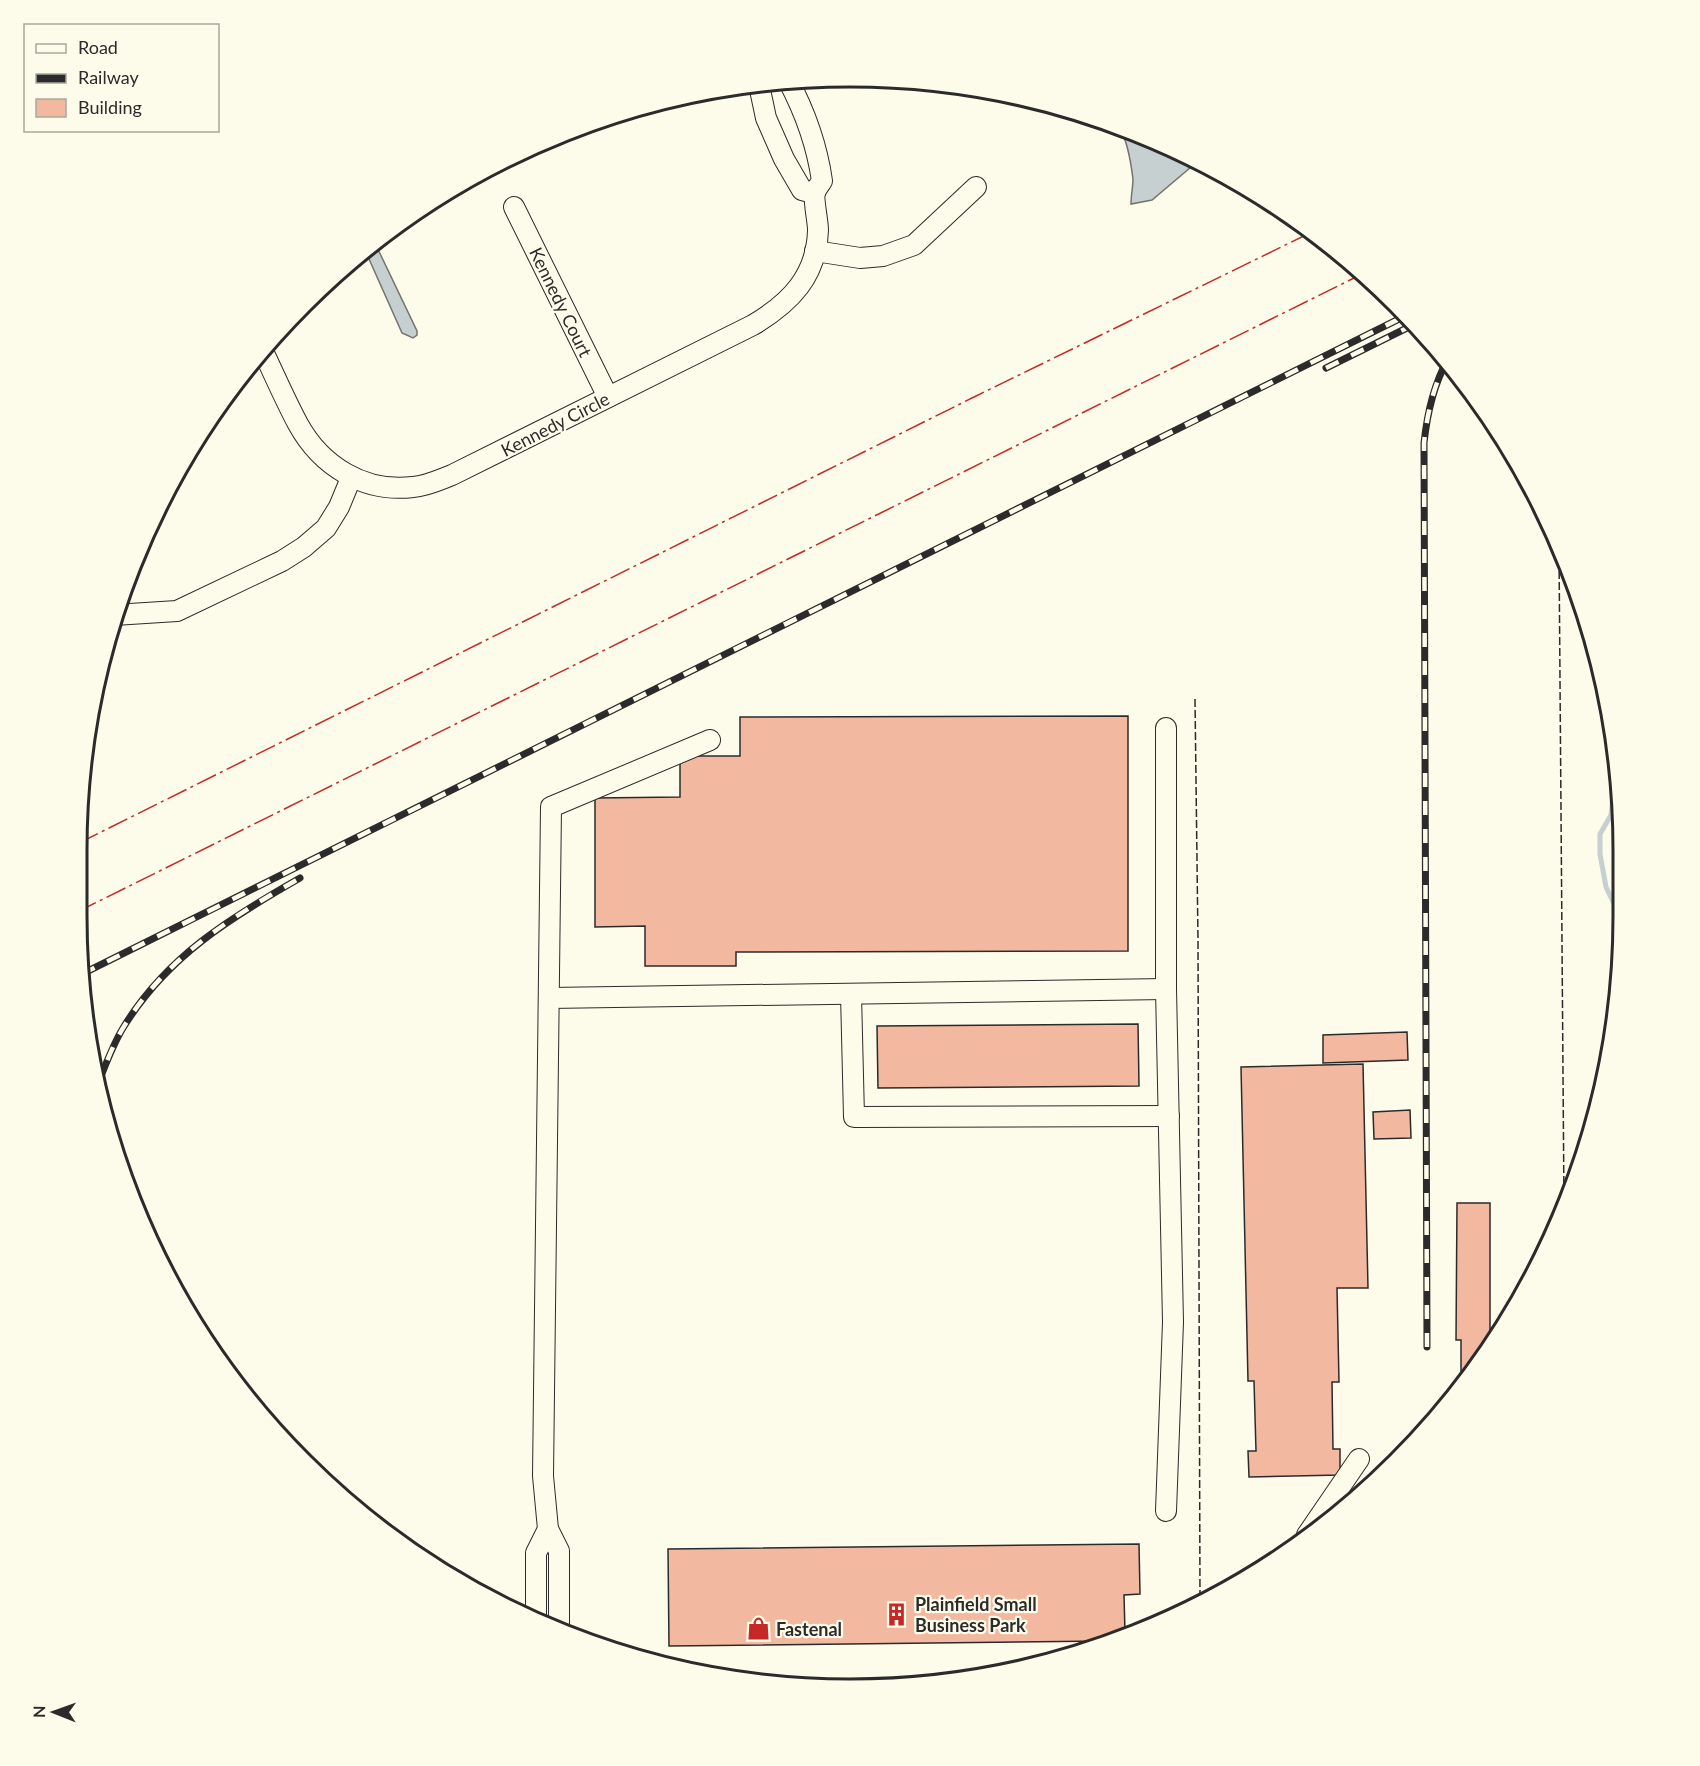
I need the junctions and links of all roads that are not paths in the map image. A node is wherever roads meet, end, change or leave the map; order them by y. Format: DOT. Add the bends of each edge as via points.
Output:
graph roads {
  1 [pos="793,90"];
  2 [pos="761,93"];
  3 [pos="976,187"];
  4 [pos="814,193"];
  5 [pos="514,207"];
  6 [pos="815,251"];
  7 [pos="266,359"];
  8 [pos="608,397"];
  9 [pos="351,478"];
  10 [pos="124,614"];
  11 [pos="1166,728"];
  12 [pos="710,740"];
  13 [pos="1166,989"];
  14 [pos="851,994"];
  15 [pos="549,998"];
  16 [pos="1169,1116"];
  17 [pos="1359,1459"];
  18 [pos="1166,1511"];
  19 [pos="1320,1517"];
  20 [pos="548,1529"];
  21 [pos="536,1611"];
  22 [pos="559,1621"];
  1 -- 4 [label="street, Kennedy Circle" via="820,162 822,181"];
  2 -- 4 [label="street" via="766,118 784,159 802,190"];
  3 -- 6 [label="street" via="914,245 883,256 860,258"];
  4 -- 6 [label="street, Kennedy Circle" via="818,231"];
  5 -- 8 [label="street, Kennedy Court"];
  6 -- 8 [label="street, Kennedy Circle" via="797,289 771,314"];
  7 -- 9 [label="street, Kennedy Circle" via="298,425 318,452"];
  8 -- 9 [label="street, Kennedy Circle" via="432,483 390,487"];
  9 -- 10 [label="street" via="326,528 282,561 177,611"];
  11 -- 13 [label="street"];
  12 -- 15 [label="street" via="551,807"];
  13 -- 14 [label="street"];
  13 -- 16 [label="street"];
  14 -- 15 [label="street"];
  14 -- 16 [label="street" via="854,1117"];
  15 -- 20 [label="street" via="543,1476"];
  16 -- 18 [label="street" via="1173,1322"];
  17 -- 19 [label="street"];
  20 -- 21 [label="street" via="536,1553"];
  20 -- 22 [label="street" via="559,1551"];
}
